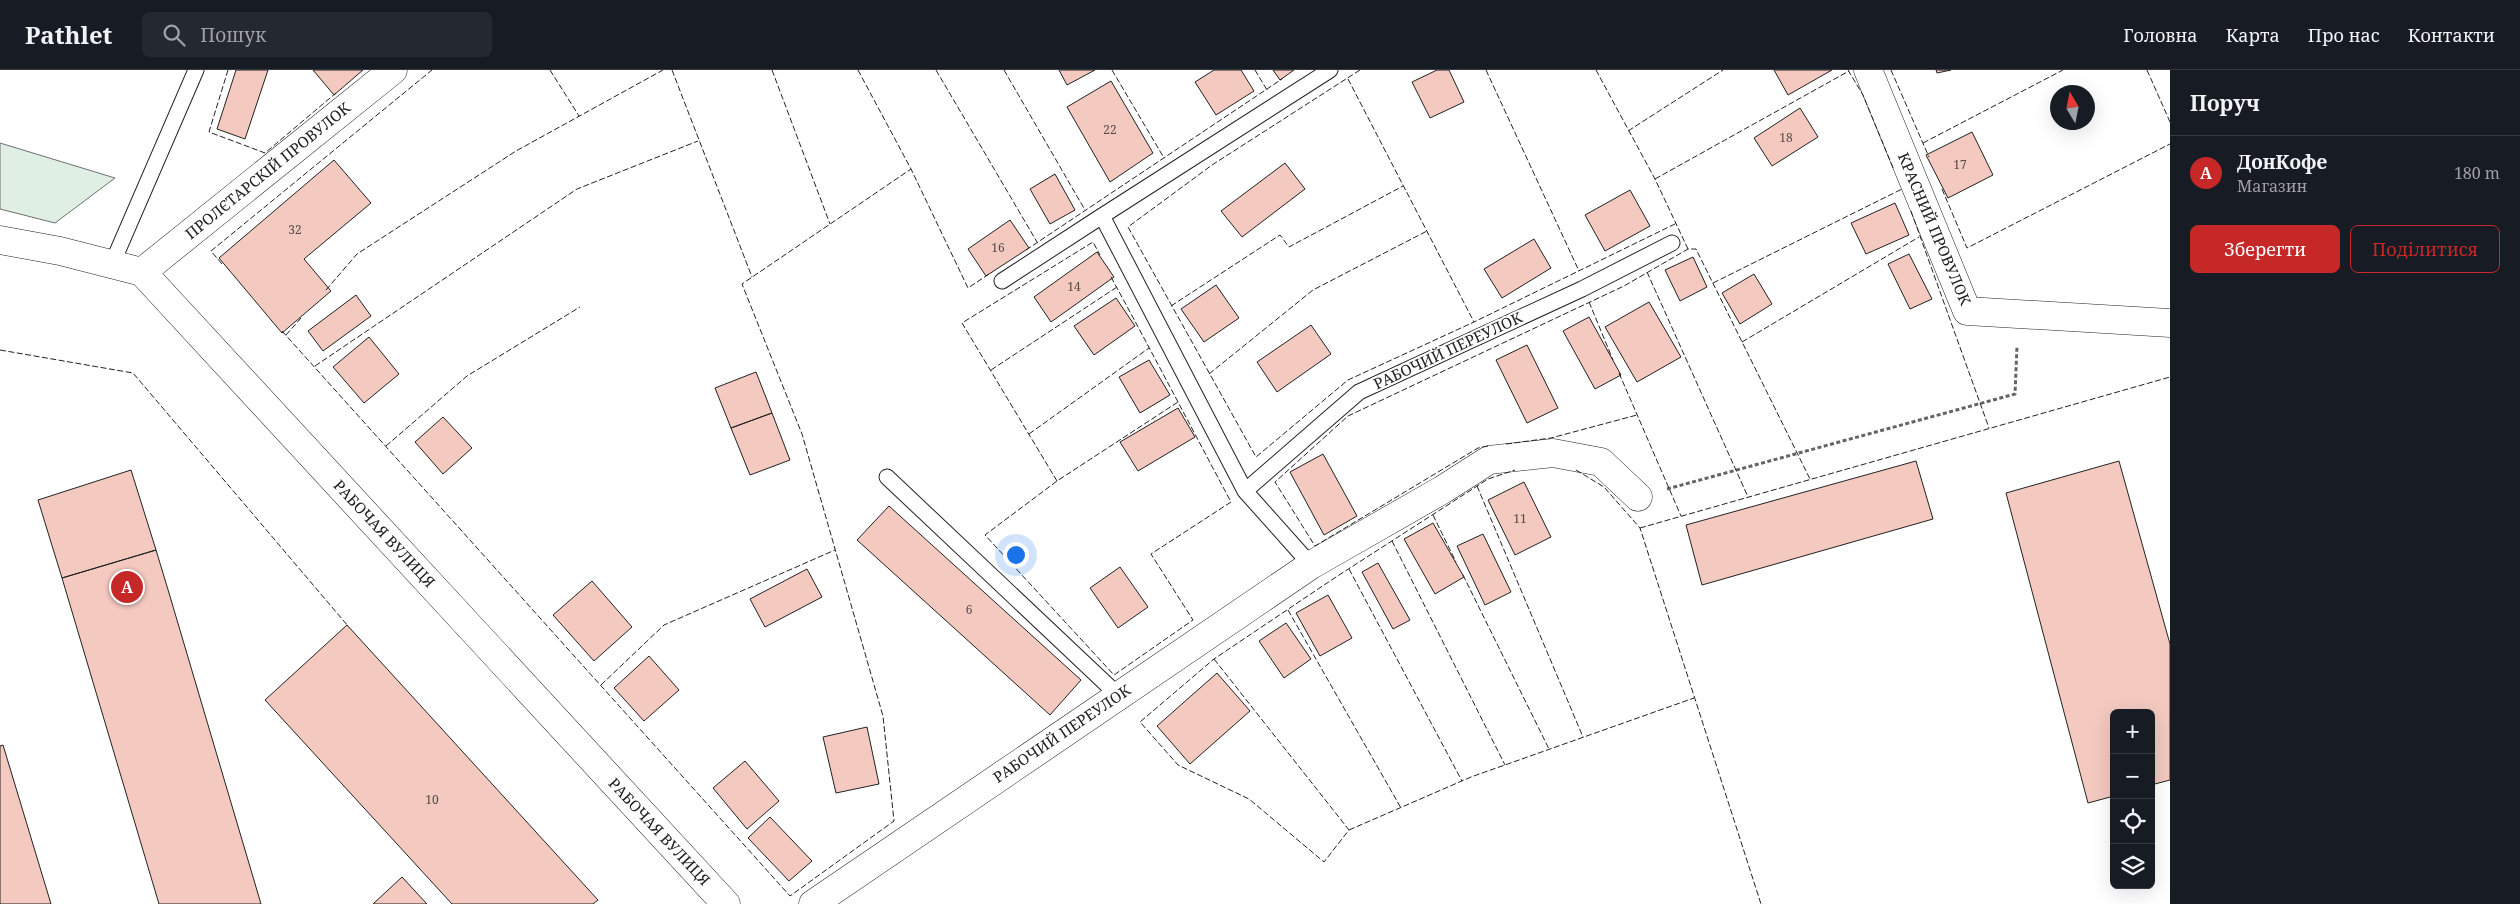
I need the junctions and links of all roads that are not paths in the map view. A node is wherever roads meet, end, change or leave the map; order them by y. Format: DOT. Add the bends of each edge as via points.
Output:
graph roads {
  1 [pos="196,70"];
  2 [pos="393,70"];
  3 [pos="1330,70"];
  4 [pos="1868,70"];
  5 [pos="1102,216"];
  6 [pos="0,240"];
  7 [pos="1672,243"];
  8 [pos="112,264"];
  9 [pos="142,272"];
  10 [pos="1002,281"];
  11 [pos="2170,323"];
  12 [pos="887,477"];
  13 [pos="1245,491"];
  14 [pos="1638,497"];
  15 [pos="1311,565"];
  16 [pos="1119,696"];
  17 [pos="726,904"];
  18 [pos="814,904"];
  1 -- 8 [label="lane"];
  2 -- 9 [label="street, ПРОЛЄТАРСКІЙ ПРОВУЛОК"];
  3 -- 5 [label="lane"];
  4 -- 11 [label="street, КРАСНИЙ ПРОВУЛОК" via="1967,311"];
  5 -- 10 [label="lane"];
  5 -- 13 [label="lane"];
  6 -- 8 [label="street"];
  7 -- 13 [label="lane, РАБОЧИЙ ПЕРЕУЛОК" via="1582,289 1359,392"];
  8 -- 9 [label="street"];
  9 -- 17 [label="street, РАБОЧАЯ ВУЛИЦЯ"];
  12 -- 16 [label="lane"];
  13 -- 15 [label="lane"];
  14 -- 15 [label="street, РАБОЧИЙ ПЕРЕУЛОК" via="1601,462 1553,453 1489,460"];
  15 -- 16 [label="street, РАБОЧИЙ ПЕРЕУЛОК"];
  16 -- 18 [label="street, РАБОЧИЙ ПЕРЕУЛОК"];
}
